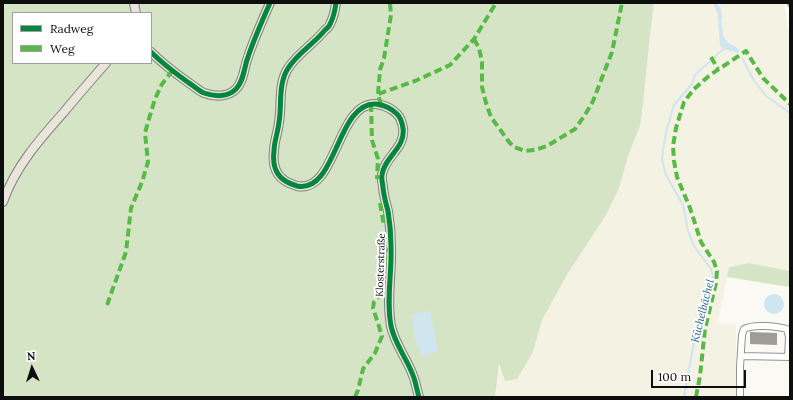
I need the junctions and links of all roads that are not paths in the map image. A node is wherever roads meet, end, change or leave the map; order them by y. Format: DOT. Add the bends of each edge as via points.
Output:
graph roads {
  1 [pos="270,3"];
  2 [pos="336,3"];
  3 [pos="152,53"];
  4 [pos="105,64"];
  5 [pos="3,202"];
  6 [pos="741,356"];
  7 [pos="789,357"];
  8 [pos="419,397"];
  9 [pos="740,397"];
  1 -- 3 [label="main road" via="241,80 237,88 230,93 222,96 204,93 172,71"];
  2 -- 8 [label="main road, Klosterstraße" via="331,24 297,56 286,71 282,83 274,163 277,173 284,180 300,186 310,185 325,171 344,131 361,108 372,104 381,105 396,113 402,121 404,134 400,145 382,175 391,229 389,312 392,328 414,377"];
  4 -- 5 [label="main road" via="28,154 12,180"];
  6 -- 7 [label="lane"];
  6 -- 7 [label="lane" via="744,329 759,326 786,329 789,337"];
  6 -- 9 [label="lane"];
}
